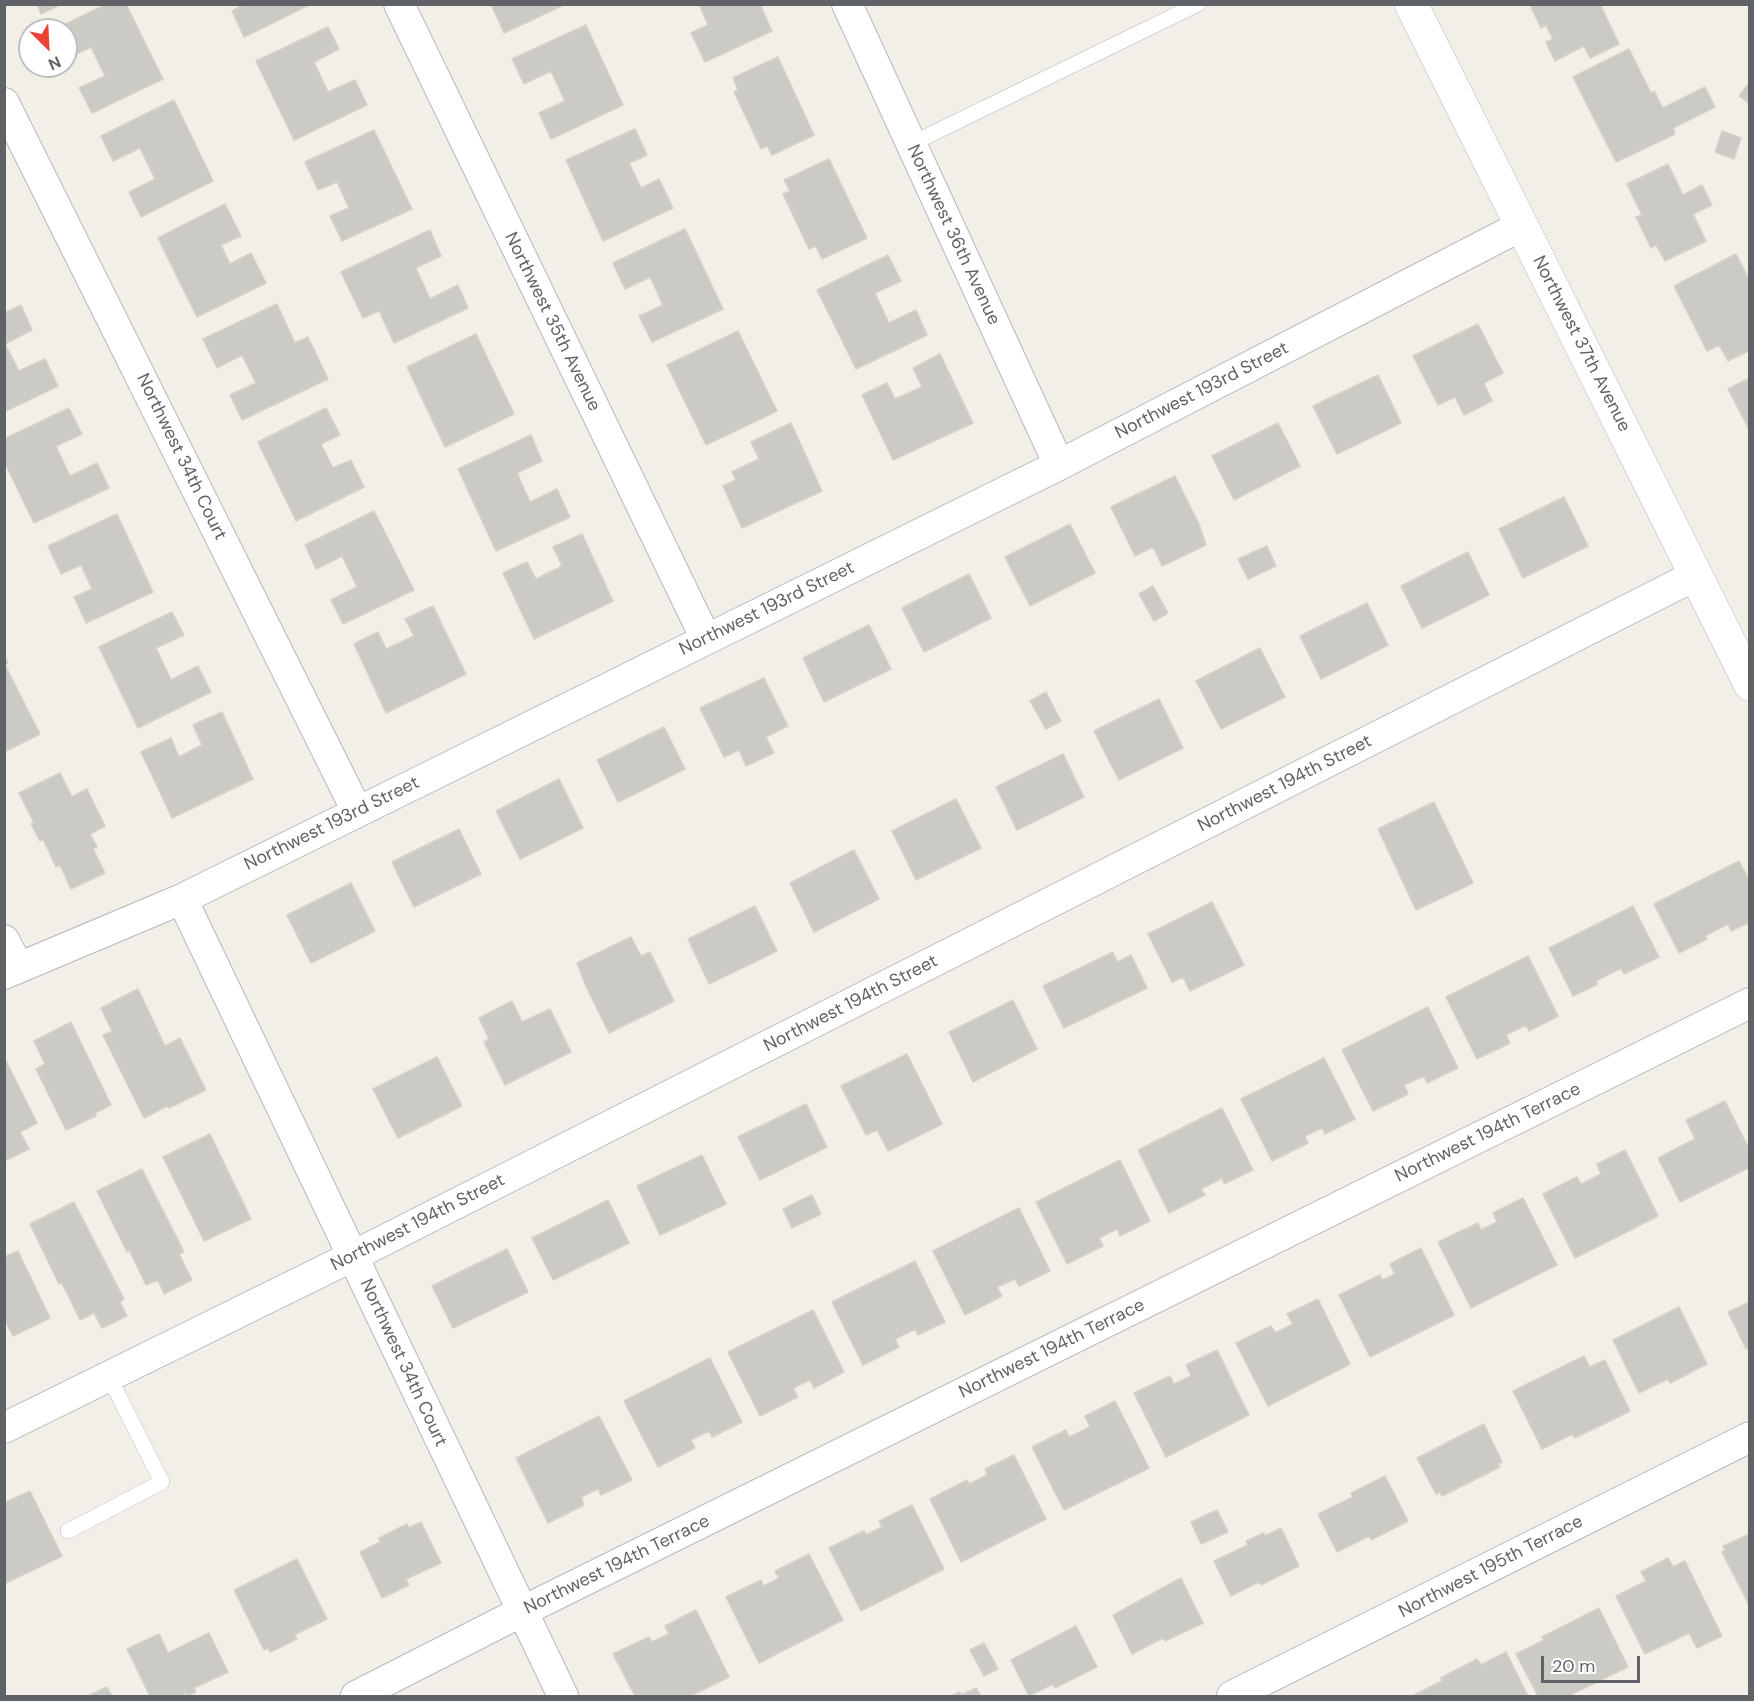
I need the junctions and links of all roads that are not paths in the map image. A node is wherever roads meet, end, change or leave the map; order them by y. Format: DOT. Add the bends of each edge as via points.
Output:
graph roads {
  1 [pos="399,4"];
  2 [pos="847,4"];
  3 [pos="1198,4"];
  4 [pos="1411,4"];
  5 [pos="4,103"];
  6 [pos="911,144"];
  7 [pos="1521,226"];
  8 [pos="1059,465"];
  9 [pos="1696,575"];
  10 [pos="706,639"];
  11 [pos="1749,684"];
  12 [pos="357,811"];
  13 [pos="182,899"];
  14 [pos="4,940"];
  15 [pos="11,970"];
  16 [pos="1749,1003"];
  17 [pos="353,1256"];
  18 [pos="110,1377"];
  19 [pos="4,1428"];
  20 [pos="1749,1437"];
  21 [pos="68,1531"];
  22 [pos="521,1612"];
  23 [pos="356,1696"];
  24 [pos="563,1696"];
  25 [pos="1232,1696"];
  1 -- 10 [label="street, Northwest 35th Avenue"];
  2 -- 6 [label="street, Northwest 36th Avenue"];
  3 -- 6 [label="lane"];
  4 -- 7 [label="main road, Northwest 37th Avenue"];
  5 -- 12 [label="street, Northwest 34th Court"];
  6 -- 8 [label="street, Northwest 36th Avenue"];
  7 -- 8 [label="street, Northwest 193rd Street"];
  7 -- 9 [label="main road, Northwest 37th Avenue"];
  8 -- 10 [label="street, Northwest 193rd Street"];
  9 -- 11 [label="main road, Northwest 37th Avenue"];
  9 -- 17 [label="street, Northwest 194th Street"];
  10 -- 12 [label="street, Northwest 193rd Street"];
  12 -- 13 [label="street, Northwest 193rd Street"];
  13 -- 15 [label="street, Northwest 193rd Street"];
  13 -- 17 [label="street, Northwest 34th Court"];
  14 -- 15 [label="street"];
  16 -- 22 [label="street, Northwest 194th Terrace"];
  17 -- 18 [label="street, Northwest 194th Street"];
  17 -- 22 [label="street, Northwest 34th Court"];
  18 -- 19 [label="street, Northwest 194th Street"];
  18 -- 21 [label="lane" via="162,1482"];
  20 -- 25 [label="street, Northwest 195th Terrace"];
  22 -- 23 [label="street, Northwest 194th Terrace"];
  22 -- 24 [label="street, Northwest 34th Court"];
}
